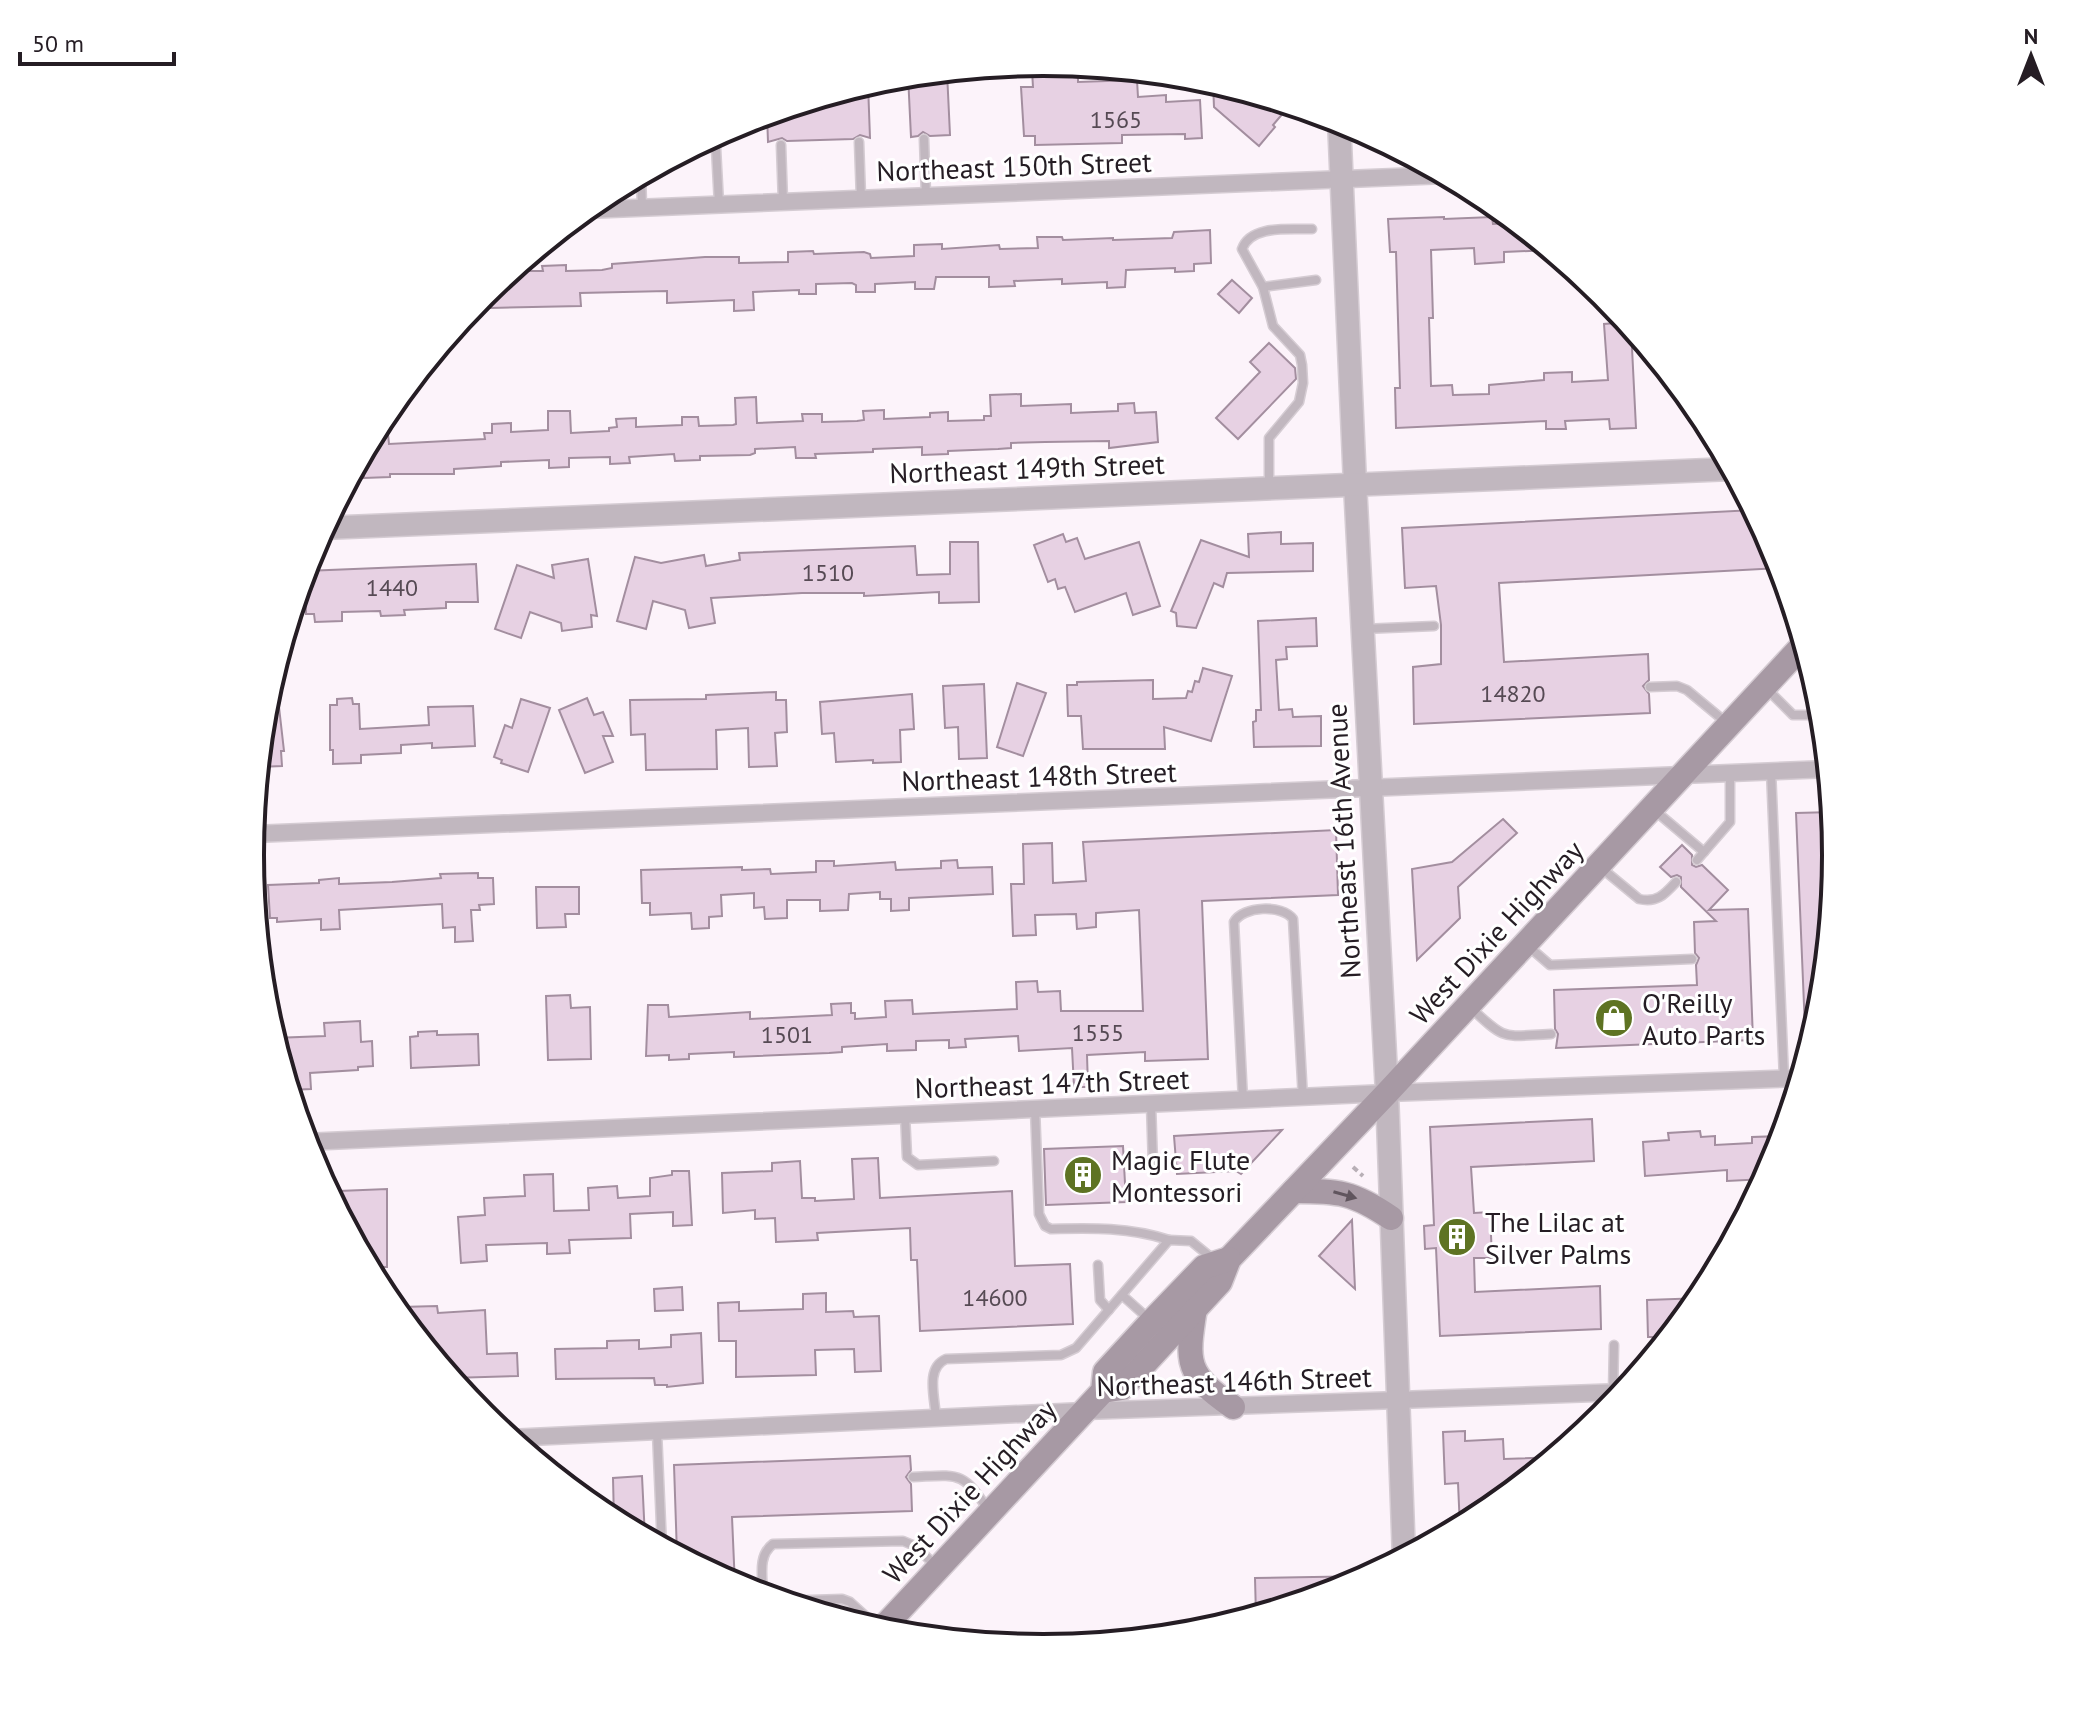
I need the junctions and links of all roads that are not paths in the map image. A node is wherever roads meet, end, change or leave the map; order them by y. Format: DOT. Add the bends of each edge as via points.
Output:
graph roads {
  1 [pos="1340,134"];
  2 [pos="924,139"];
  3 [pos="859,142"];
  4 [pos="781,145"];
  5 [pos="716,148"];
  6 [pos="1425,176"];
  7 [pos="1342,179"];
  8 [pos="641,188"];
  9 [pos="926,196"];
  10 [pos="861,198"];
  11 [pos="783,202"];
  12 [pos="719,204"];
  13 [pos="642,207"];
  14 [pos="607,209"];
  15 [pos="1312,229"];
  16 [pos="1316,280"];
  17 [pos="1263,287"];
  18 [pos="1721,469"];
  19 [pos="1355,484"];
  20 [pos="1269,488"];
  21 [pos="336,527"];
  22 [pos="1434,626"];
  23 [pos="1363,629"];
  24 [pos="1796,653"];
  25 [pos="1650,687"];
  26 [pos="1764,687"];
  27 [pos="1810,715"];
  28 [pos="1729,724"];
  29 [pos="1817,769"];
  30 [pos="1771,770"];
  31 [pos="1730,772"];
  32 [pos="1684,774"];
  33 [pos="1370,789"];
  34 [pos="1652,808"];
  35 [pos="265,833"];
  36 [pos="1704,852"];
  37 [pos="1697,860"];
  38 [pos="1598,866"];
  39 [pos="1676,882"];
  40 [pos="1526,944"];
  41 [pos="1692,959"];
  42 [pos="1469,1005"];
  43 [pos="1551,1034"];
  44 [pos="1792,1070"];
  45 [pos="1790,1078"];
  46 [pos="1387,1093"];
  47 [pos="1303,1099"];
  48 [pos="1243,1101"];
  49 [pos="1151,1104"];
  50 [pos="1035,1109"];
  51 [pos="905,1115"];
  52 [pos="318,1141"];
  53 [pos="994,1161"];
  54 [pos="1153,1165"];
  55 [pos="1294,1191"];
  56 [pos="1391,1218"];
  57 [pos="1169,1240"];
  58 [pos="1224,1261"];
  59 [pos="1098,1265"];
  60 [pos="1122,1295"];
  61 [pos="1195,1308"];
  62 [pos="1109,1310"];
  63 [pos="1151,1322"];
  64 [pos="1614,1345"];
  65 [pos="1618,1382"];
  66 [pos="1103,1391"];
  67 [pos="1608,1392"];
  68 [pos="1397,1402"];
  69 [pos="1233,1407"];
  70 [pos="1084,1411"];
  71 [pos="936,1418"];
  72 [pos="657,1432"];
  73 [pos="525,1437"];
  74 [pos="913,1477"];
  75 [pos="990,1514"];
  76 [pos="661,1535"];
  77 [pos="1403,1547"];
  78 [pos="939,1568"];
  79 [pos="763,1583"];
  80 [pos="814,1600"];
  81 [pos="862,1613"];
  82 [pos="890,1620"];
  1 -- 7 [label="street, Northeast 16th Avenue"];
  2 -- 9 [label="lane"];
  3 -- 10 [label="lane"];
  4 -- 11 [label="lane"];
  5 -- 12 [label="lane"];
  6 -- 7 [label="street, Northeast 150th Street"];
  7 -- 9 [label="street, Northeast 150th Street"];
  7 -- 19 [label="street, Northeast 16th Avenue"];
  8 -- 13 [label="lane"];
  9 -- 10 [label="street, Northeast 150th Street"];
  10 -- 11 [label="street, Northeast 150th Street"];
  11 -- 12 [label="street, Northeast 150th Street"];
  12 -- 13 [label="street, Northeast 150th Street"];
  13 -- 14 [label="street, Northeast 150th Street"];
  15 -- 17 [label="lane" via="1258,232 1245,242 1244,256"];
  16 -- 17 [label="lane"];
  17 -- 20 [label="lane" via="1273,326 1300,355 1303,383 1299,402 1269,438"];
  18 -- 19 [label="street, Northeast 149th Street"];
  19 -- 20 [label="street, Northeast 149th Street"];
  19 -- 23 [label="street, Northeast 16th Avenue"];
  20 -- 21 [label="street, Northeast 149th Street"];
  22 -- 23 [label="lane"];
  23 -- 33 [label="street, Northeast 16th Avenue"];
  24 -- 26 [label="main road, West Dixie Highway"];
  25 -- 28 [label="lane" via="1687,690"];
  26 -- 27 [label="lane" via="1793,715"];
  26 -- 28 [label="main road, West Dixie Highway"];
  28 -- 32 [label="main road, West Dixie Highway"];
  29 -- 30 [label="street, Northeast 148th Street"];
  30 -- 31 [label="street, Northeast 148th Street"];
  30 -- 44 [label="lane"];
  31 -- 32 [label="street, Northeast 148th Street"];
  31 -- 36 [label="lane" via="1730,822"];
  32 -- 33 [label="street, Northeast 148th Street"];
  32 -- 34 [label="main road, West Dixie Highway"];
  33 -- 35 [label="street, Northeast 148th Street"];
  33 -- 46 [label="street, Northeast 16th Avenue"];
  34 -- 36 [label="lane"];
  34 -- 38 [label="main road, West Dixie Highway"];
  36 -- 37 [label="lane"];
  38 -- 39 [label="lane" via="1639,899 1661,897"];
  38 -- 40 [label="main road, West Dixie Highway"];
  40 -- 41 [label="lane" via="1550,965"];
  40 -- 42 [label="main road, West Dixie Highway"];
  42 -- 43 [label="lane" via="1504,1036"];
  42 -- 46 [label="main road, West Dixie Highway"];
  45 -- 46 [label="street, Northeast 147th Street"];
  46 -- 47 [label="street, Northeast 147th Street"];
  46 -- 55 [label="main road, West Dixie Highway"];
  46 -- 56 [label="street, Northeast 16th Avenue"];
  47 -- 48 [label="street, Northeast 147th Street"];
  47 -- 48 [label="lane" via="1293,919 1281,910 1245,911 1234,922"];
  48 -- 49 [label="street, Northeast 147th Street"];
  49 -- 50 [label="street, Northeast 147th Street"];
  49 -- 54 [label="lane"];
  50 -- 51 [label="street, Northeast 147th Street"];
  50 -- 57 [label="lane" via="1039,1214 1045,1226 1123,1228"];
  51 -- 52 [label="street, Northeast 147th Street"];
  51 -- 53 [label="lane" via="911,1162"];
  55 -- 56 [label="main road, one-way" via="1336,1191"];
  55 -- 58 [label="main road, West Dixie Highway"];
  56 -- 68 [label="street, Northeast 16th Avenue"];
  57 -- 58 [label="lane" via="1191,1241"];
  57 -- 60 [label="lane"];
  58 -- 61 [label="main road, West Dixie Highway" via="1220,1282"];
  58 -- 63 [label="main road, West Dixie Highway" via="1204,1267"];
  59 -- 62 [label="lane" via="1100,1300"];
  60 -- 62 [label="lane"];
  60 -- 63 [label="lane"];
  61 -- 66 [label="main road, West Dixie Highway" via="1122,1388"];
  61 -- 69 [label="main road" via="1189,1345 1192,1367 1208,1389"];
  62 -- 71 [label="lane" via="1076,1348 1061,1355 938,1363 933,1371"];
  63 -- 66 [label="main road, West Dixie Highway" via="1105,1372"];
  64 -- 65 [label="lane"];
  66 -- 70 [label="main road, West Dixie Highway"];
  67 -- 68 [label="street, Northeast 146th Street"];
  68 -- 69 [label="street, Northeast 146th Street"];
  68 -- 77 [label="street, Northeast 16th Avenue"];
  69 -- 70 [label="street, Northeast 146th Street"];
  70 -- 71 [label="street, Northeast 146th Street"];
  70 -- 75 [label="main road, West Dixie Highway"];
  71 -- 72 [label="street, Northeast 146th Street"];
  72 -- 73 [label="street, Northeast 146th Street"];
  72 -- 76 [label="lane"];
  74 -- 75 [label="lane" via="959,1477 975,1488"];
  75 -- 78 [label="main road, West Dixie Highway"];
  78 -- 79 [label="lane" via="903,1541 773,1544 762,1558"];
  78 -- 82 [label="main road, West Dixie Highway"];
  80 -- 81 [label="lane" via="842,1599"];
}
